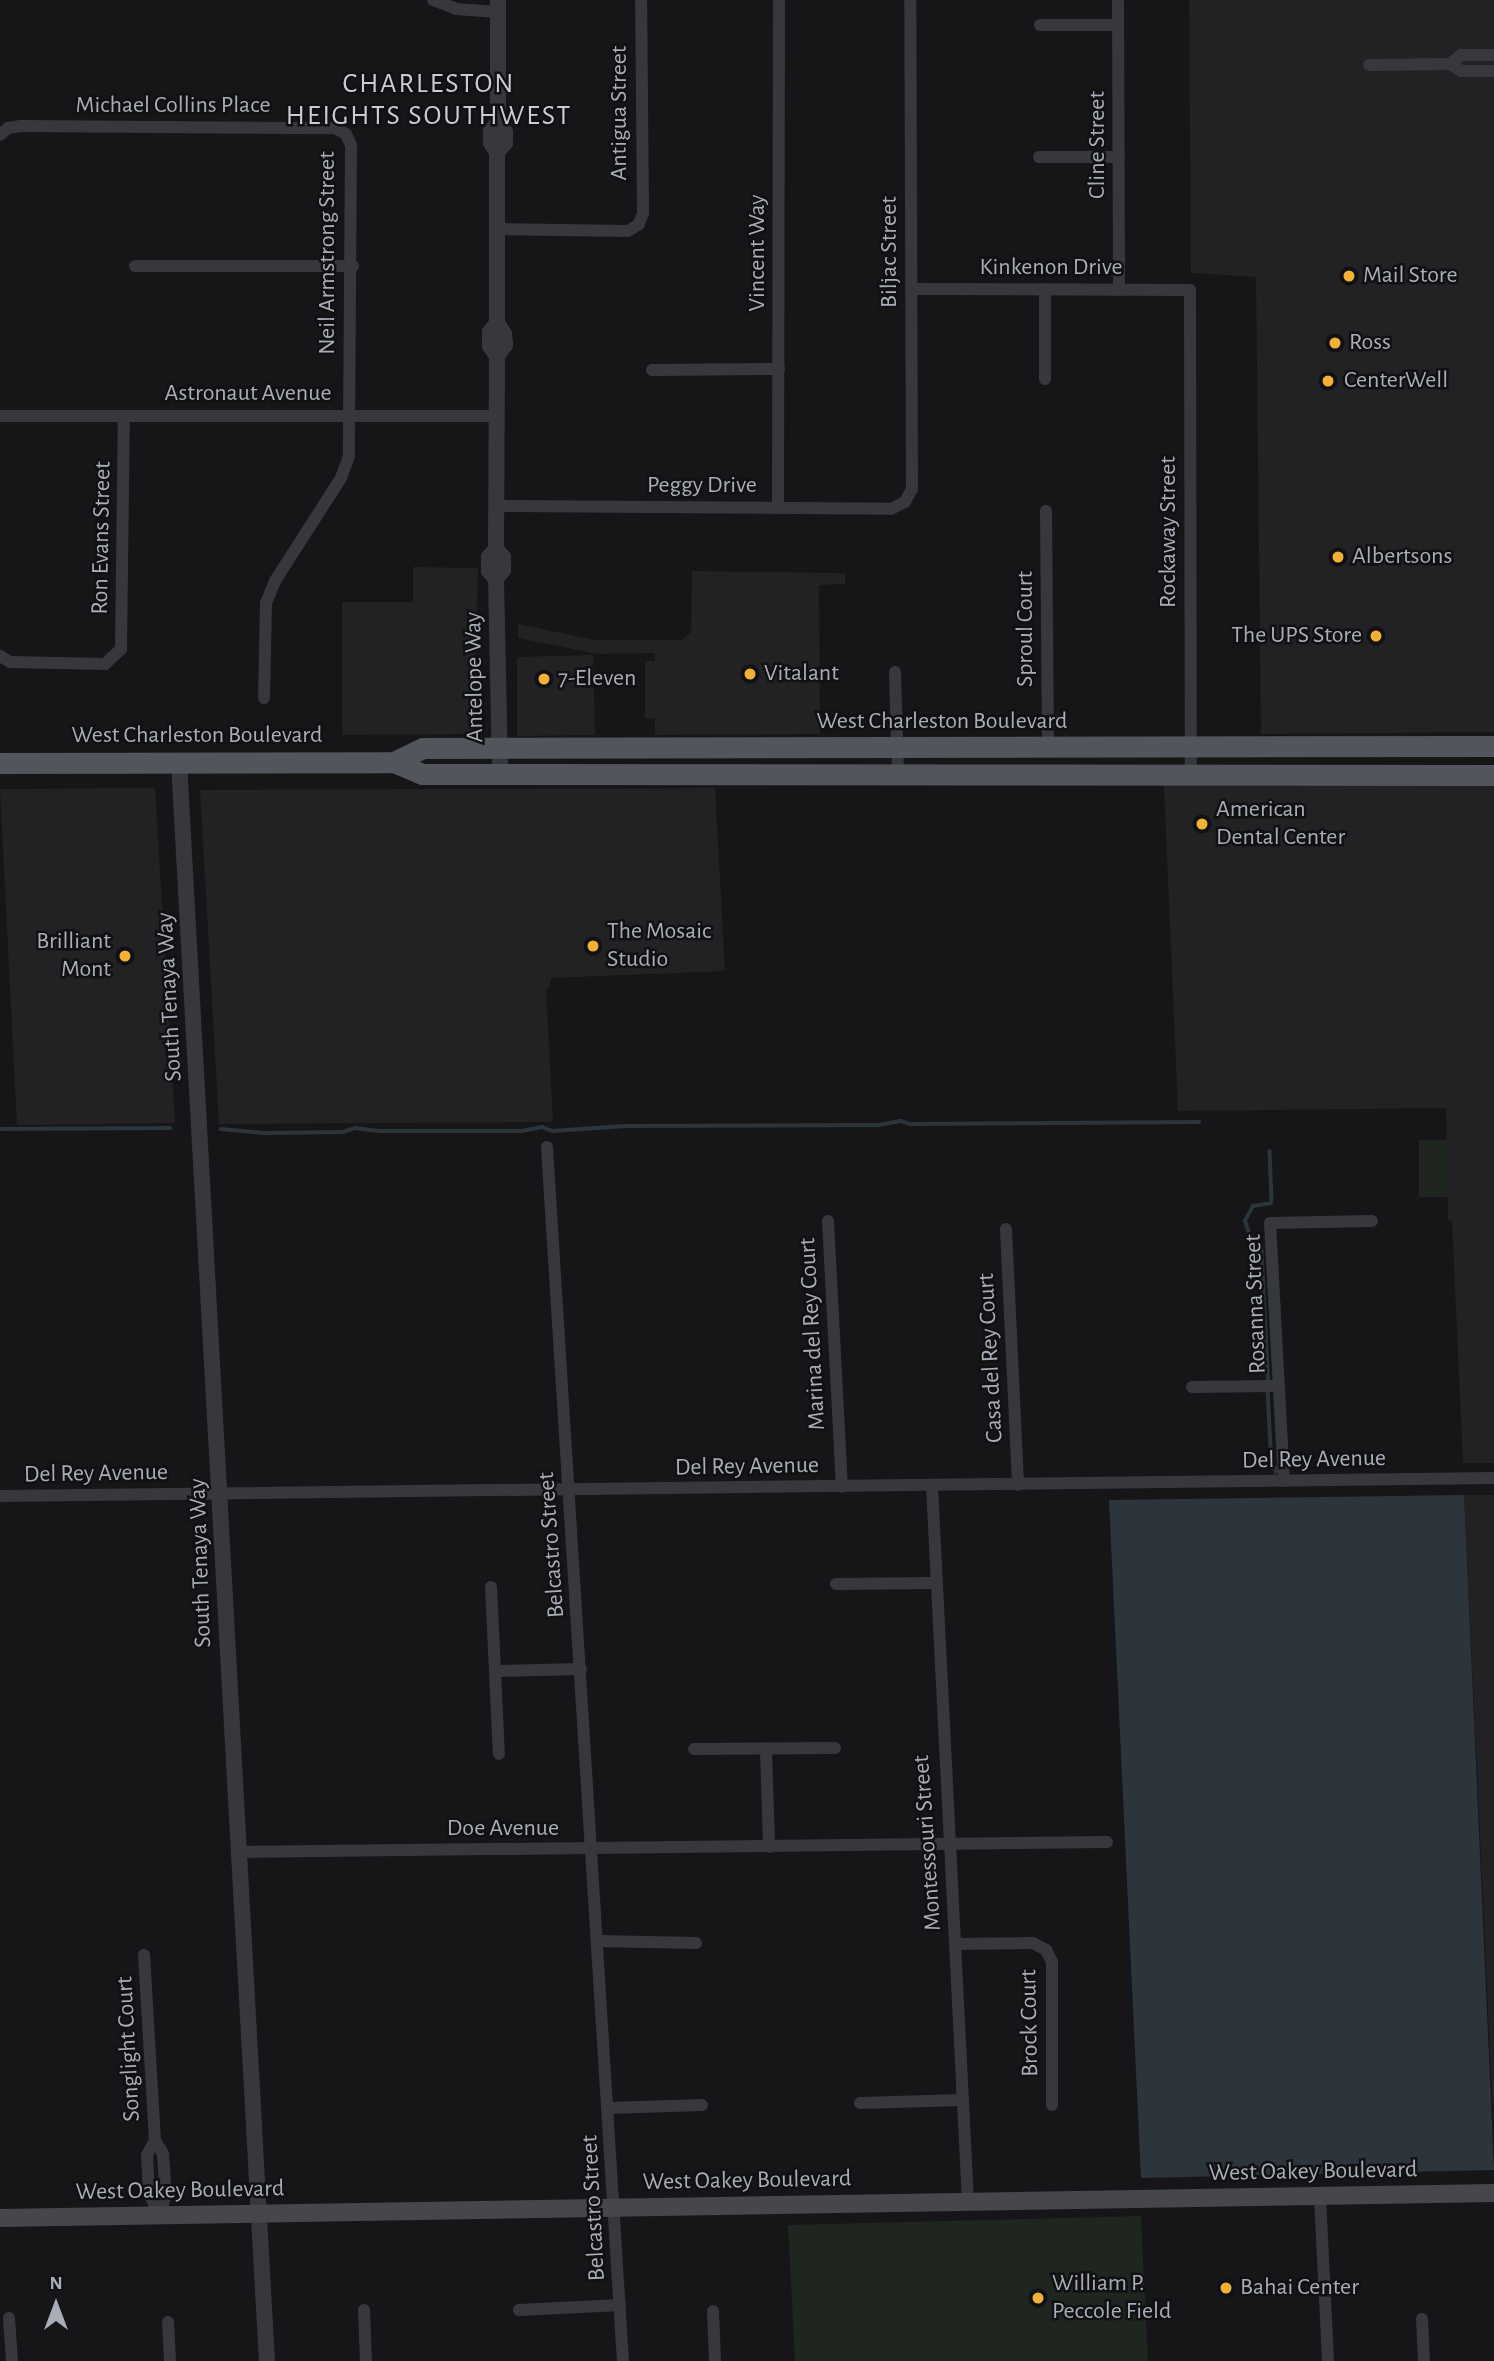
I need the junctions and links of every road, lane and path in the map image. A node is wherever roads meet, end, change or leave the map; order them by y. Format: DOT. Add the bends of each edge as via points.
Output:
graph roads {
  1 [pos="433,0"];
  2 [pos="641,0"];
  3 [pos="779,0"];
  4 [pos="910,0"];
  5 [pos="1118,0"];
  6 [pos="498,6"];
  7 [pos="1040,25"];
  8 [pos="1118,25"];
  9 [pos="1494,55"];
  10 [pos="1450,64"];
  11 [pos="1369,65"];
  12 [pos="1494,71"];
  13 [pos="346,134"];
  14 [pos="0,135"];
  15 [pos="1039,156"];
  16 [pos="1119,157"];
  17 [pos="497,229"];
  18 [pos="135,266"];
  19 [pos="353,266"];
  20 [pos="912,289"];
  21 [pos="1045,289"];
  22 [pos="1119,290"];
  23 [pos="1190,290"];
  24 [pos="779,369"];
  25 [pos="652,370"];
  26 [pos="1045,379"];
  27 [pos="348,414"];
  28 [pos="0,416"];
  29 [pos="124,416"];
  30 [pos="497,416"];
  31 [pos="905,502"];
  32 [pos="496,506"];
  33 [pos="778,507"];
  34 [pos="1046,510"];
  35 [pos="0,656"];
  36 [pos="895,672"];
  37 [pos="264,698"];
  38 [pos="1494,746"];
  39 [pos="499,748"];
  40 [pos="895,748"];
  41 [pos="1048,748"];
  42 [pos="1191,748"];
  43 [pos="394,762"];
  44 [pos="0,763"];
  45 [pos="179,763"];
  46 [pos="898,773"];
  47 [pos="1191,773"];
  48 [pos="500,775"];
  49 [pos="1494,775"];
  50 [pos="547,1147"];
  51 [pos="828,1221"];
  52 [pos="1373,1221"];
  53 [pos="1006,1229"];
  54 [pos="1279,1386"];
  55 [pos="1192,1387"];
  56 [pos="1494,1478"];
  57 [pos="1284,1481"];
  58 [pos="1018,1485"];
  59 [pos="932,1486"];
  60 [pos="842,1487"];
  61 [pos="571,1489"];
  62 [pos="221,1493"];
  63 [pos="0,1496"];
  64 [pos="935,1583"];
  65 [pos="836,1584"];
  66 [pos="491,1587"];
  67 [pos="581,1669"];
  68 [pos="496,1671"];
  69 [pos="835,1748"];
  70 [pos="694,1749"];
  71 [pos="766,1749"];
  72 [pos="499,1754"];
  73 [pos="1107,1842"];
  74 [pos="948,1844"];
  75 [pos="769,1847"];
  76 [pos="590,1850"];
  77 [pos="237,1852"];
  78 [pos="597,1941"];
  79 [pos="696,1943"];
  80 [pos="955,1944"];
  81 [pos="144,1955"];
  82 [pos="962,2100"];
  83 [pos="860,2103"];
  84 [pos="702,2105"];
  85 [pos="1052,2105"];
  86 [pos="608,2108"];
  87 [pos="1494,2193"];
  88 [pos="1320,2197"];
  89 [pos="968,2202"];
  90 [pos="615,2208"];
  91 [pos="257,2215"];
  92 [pos="160,2216"];
  93 [pos="0,2218"];
  94 [pos="620,2305"];
  95 [pos="363,2310"];
  96 [pos="519,2310"];
  97 [pos="713,2311"];
  98 [pos="9,2318"];
  99 [pos="1422,2319"];
  100 [pos="168,2322"];
  101 [pos="12,2361"];
  102 [pos="170,2361"];
  103 [pos="267,2361"];
  104 [pos="366,2361"];
  105 [pos="623,2361"];
  106 [pos="715,2361"];
  107 [pos="1328,2361"];
  108 [pos="1424,2361"];
  1 -- 6 [label="street" via="456,9"];
  2 -- 17 [label="street, Antigua Street" via="643,213 639,224 628,231"];
  3 -- 24 [label="street, Vincent Way"];
  4 -- 20 [label="street, Biljac Street"];
  5 -- 8 [label="street, Cline Street"];
  6 -- 17 [label="street, Antelope Way" via="498,122 505,143 497,152"];
  7 -- 8 [label="street"];
  8 -- 16 [label="street, Cline Street"];
  9 -- 10 [label="street" via="1461,55"];
  10 -- 11 [label="street"];
  10 -- 12 [label="street" via="1461,71"];
  13 -- 14 [label="street, Michael Collins Place" via="335,128 22,126"];
  13 -- 19 [label="street, Neil Armstrong Street" via="353,161"];
  15 -- 16 [label="street"];
  16 -- 22 [label="street, Cline Street"];
  17 -- 30 [label="street, Antelope Way" via="497,323 505,345 497,356"];
  18 -- 19 [label="street"];
  19 -- 27 [label="street, Neil Armstrong Street"];
  20 -- 21 [label="street, Kinkenon Drive"];
  20 -- 31 [label="street, Biljac Street" via="912,489"];
  21 -- 22 [label="street, Kinkenon Drive"];
  21 -- 26 [label="street"];
  22 -- 23 [label="street, Kinkenon Drive"];
  23 -- 42 [label="street, Rockaway Street"];
  24 -- 25 [label="street"];
  24 -- 33 [label="street, Vincent Way"];
  27 -- 29 [label="street, Astronaut Avenue"];
  27 -- 30 [label="street, Astronaut Avenue"];
  27 -- 37 [label="street, Neil Armstrong Street" via="349,456 341,478 275,581 266,603"];
  28 -- 29 [label="street, Astronaut Avenue"];
  29 -- 35 [label="street, Ron Evans Street" via="121,649 104,664 10,662"];
  30 -- 32 [label="street, Antelope Way"];
  31 -- 33 [label="street, Peggy Drive" via="891,509"];
  32 -- 33 [label="street, Peggy Drive"];
  32 -- 39 [label="street, Antelope Way" via="496,549 489,557 489,570 496,579"];
  34 -- 41 [label="street, Sproul Court"];
  36 -- 40 [label="street"];
  38 -- 42 [label="main road, West Charleston Boulevard"];
  39 -- 40 [label="main road, West Charleston Boulevard"];
  39 -- 43 [label="main road, West Charleston Boulevard" via="423,748"];
  39 -- 48 [label="street, Antelope Way"];
  40 -- 41 [label="main road, West Charleston Boulevard"];
  40 -- 46 [label="street"];
  41 -- 42 [label="main road, West Charleston Boulevard"];
  42 -- 47 [label="street, Rockaway Street"];
  43 -- 45 [label="main road, West Charleston Boulevard"];
  43 -- 48 [label="main road, West Charleston Boulevard" via="422,775"];
  44 -- 45 [label="main road, West Charleston Boulevard"];
  45 -- 62 [label="street, South Tenaya Way"];
  46 -- 47 [label="main road, West Charleston Boulevard"];
  46 -- 48 [label="main road, West Charleston Boulevard"];
  47 -- 49 [label="main road, West Charleston Boulevard"];
  50 -- 61 [label="street, Belcastro Street"];
  51 -- 60 [label="street, Marina del Rey Court"];
  52 -- 54 [label="street, Rosanna Street" via="1270,1223"];
  53 -- 58 [label="street, Casa del Rey Court"];
  54 -- 55 [label="street"];
  54 -- 57 [label="street, Rosanna Street"];
  56 -- 57 [label="street, Del Rey Avenue"];
  57 -- 58 [label="street, Del Rey Avenue"];
  58 -- 59 [label="street, Del Rey Avenue"];
  59 -- 60 [label="street, Del Rey Avenue"];
  59 -- 64 [label="street, Montessouri Street"];
  60 -- 61 [label="street, Del Rey Avenue"];
  61 -- 62 [label="street, Del Rey Avenue"];
  61 -- 67 [label="street, Belcastro Street"];
  62 -- 63 [label="street, Del Rey Avenue"];
  62 -- 77 [label="street, South Tenaya Way"];
  64 -- 65 [label="street"];
  64 -- 74 [label="street, Montessouri Street"];
  66 -- 68 [label="street"];
  67 -- 68 [label="street"];
  67 -- 76 [label="street, Belcastro Street"];
  68 -- 72 [label="street"];
  69 -- 71 [label="street"];
  70 -- 71 [label="street"];
  71 -- 75 [label="street"];
  73 -- 74 [label="street, Doe Avenue"];
  74 -- 75 [label="street, Doe Avenue"];
  74 -- 80 [label="street, Montessouri Street"];
  75 -- 76 [label="street, Doe Avenue"];
  76 -- 77 [label="street, Doe Avenue"];
  76 -- 78 [label="street, Belcastro Street"];
  77 -- 91 [label="street, South Tenaya Way"];
  78 -- 79 [label="street"];
  78 -- 86 [label="street, Belcastro Street"];
  80 -- 82 [label="street, Montessouri Street"];
  80 -- 85 [label="street, Brock Court" via="1034,1943 1045,1950 1052,1962"];
  81 -- 92 [label="street, Songlight Court" via="155,2140 163,2154 166,2193"];
  82 -- 83 [label="street"];
  82 -- 89 [label="street, Montessouri Street"];
  84 -- 86 [label="street, Belcastro Street"];
  86 -- 90 [label="street, Belcastro Street"];
  87 -- 88 [label="main road, West Oakey Boulevard"];
  88 -- 89 [label="main road, West Oakey Boulevard"];
  88 -- 107 [label="street"];
  89 -- 90 [label="main road, West Oakey Boulevard"];
  90 -- 91 [label="main road, West Oakey Boulevard"];
  90 -- 94 [label="street, Belcastro Street"];
  91 -- 92 [label="main road, West Oakey Boulevard"];
  91 -- 103 [label="street, South Tenaya Way"];
  92 -- 93 [label="main road, West Oakey Boulevard"];
  94 -- 96 [label="street, Belcastro Street"];
  94 -- 105 [label="street, Belcastro Street"];
  95 -- 104 [label="street"];
  97 -- 106 [label="street"];
  98 -- 101 [label="street"];
  99 -- 108 [label="street"];
  100 -- 102 [label="street"];
}
